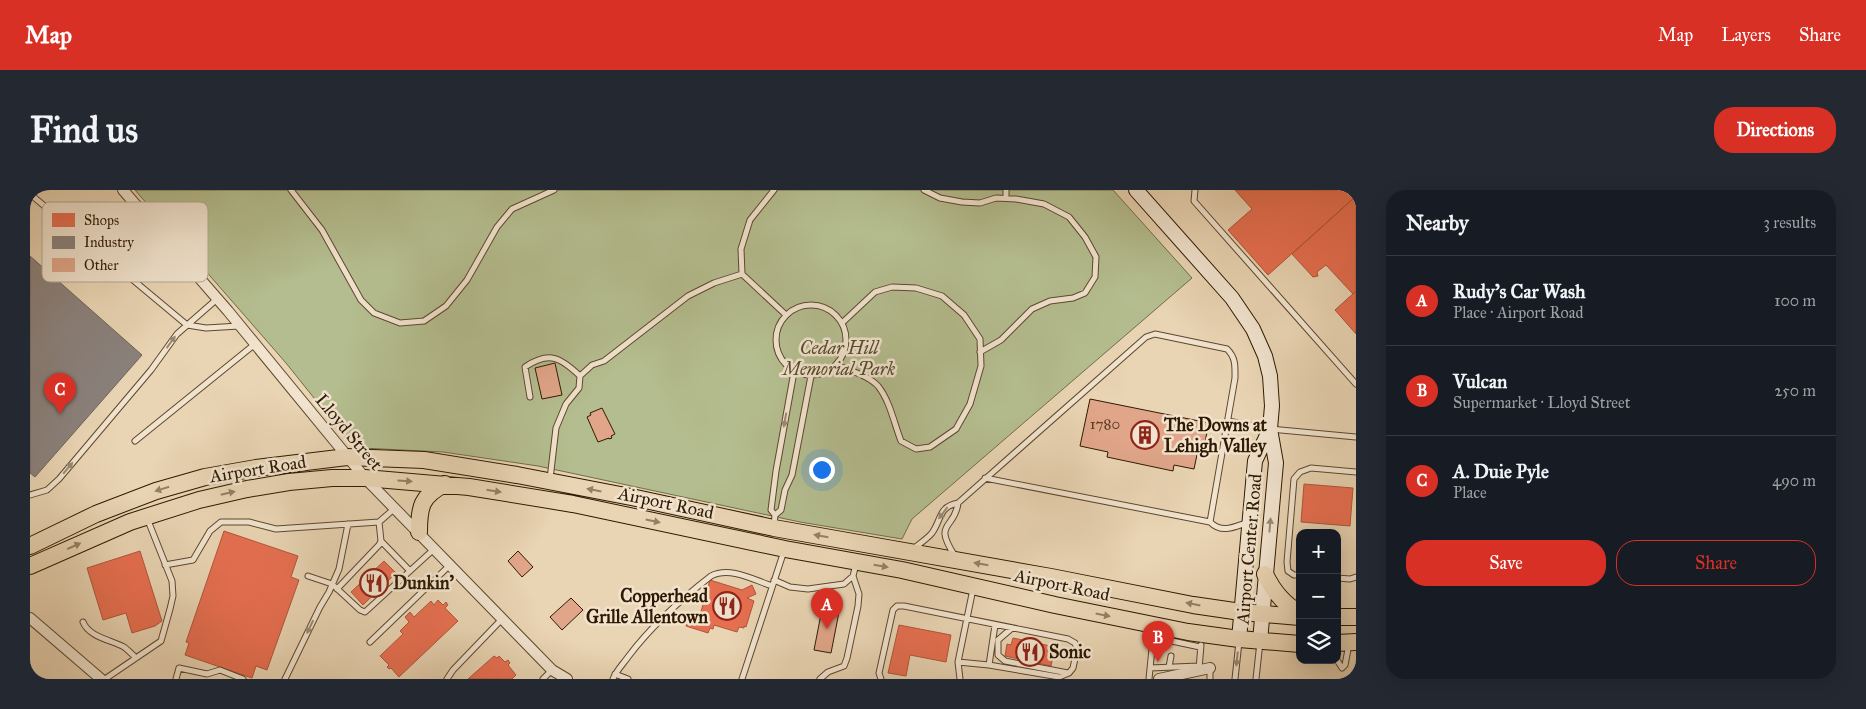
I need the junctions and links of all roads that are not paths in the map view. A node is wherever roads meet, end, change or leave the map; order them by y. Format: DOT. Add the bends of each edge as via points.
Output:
graph roads {
  1 [pos="124,190"];
  2 [pos="291,190"];
  3 [pos="554,190"];
  4 [pos="774,190"];
  5 [pos="924,190"];
  6 [pos="1006,190"];
  7 [pos="1137,190"];
  8 [pos="1195,190"];
  9 [pos="542,193"];
  10 [pos="30,194"];
  11 [pos="1006,198"];
  12 [pos="134,202"];
  13 [pos="42,204"];
  14 [pos="742,274"];
  15 [pos="135,282"];
  16 [pos="203,282"];
  17 [pos="218,299"];
  18 [pos="786,315"];
  19 [pos="842,323"];
  20 [pos="187,325"];
  21 [pos="241,326"];
  22 [pos="255,344"];
  23 [pos="980,352"];
  24 [pos="836,365"];
  25 [pos="794,372"];
  26 [pos="580,376"];
  27 [pos="812,376"];
  28 [pos="1356,384"];
  29 [pos="530,397"];
  30 [pos="1228,421"];
  31 [pos="1270,430"];
  32 [pos="1356,437"];
  33 [pos="135,442"];
  34 [pos="347,457"];
  35 [pos="1356,472"];
  36 [pos="365,478"];
  37 [pos="985,478"];
  38 [pos="550,482"];
  39 [pos="445,484"];
  40 [pos="775,487"];
  41 [pos="785,490"];
  42 [pos="30,495"];
  43 [pos="958,503"];
  44 [pos="395,508"];
  45 [pos="146,516"];
  46 [pos="379,522"];
  47 [pos="774,522"];
  48 [pos="1210,522"];
  49 [pos="1249,522"];
  50 [pos="348,524"];
  51 [pos="419,532"];
  52 [pos="54,535"];
  53 [pos="30,538"];
  54 [pos="381,541"];
  55 [pos="30,546"];
  56 [pos="435,548"];
  57 [pos="785,549"];
  58 [pos="909,552"];
  59 [pos="958,560"];
  60 [pos="450,564"];
  61 [pos="165,565"];
  62 [pos="30,566"];
  63 [pos="855,569"];
  64 [pos="410,571"];
  65 [pos="1265,574"];
  66 [pos="1296,574"];
  67 [pos="308,576"];
  68 [pos="1356,577"];
  69 [pos="1341,578"];
  70 [pos="774,580"];
  71 [pos="332,584"];
  72 [pos="772,586"];
  73 [pos="973,586"];
  74 [pos="337,589"];
  75 [pos="1296,610"];
  76 [pos="1241,612"];
  77 [pos="1262,615"];
  78 [pos="1356,616"];
  79 [pos="1341,617"];
  80 [pos="30,618"];
  81 [pos="502,618"];
  82 [pos="1296,618"];
  83 [pos="967,619"];
  84 [pos="83,622"];
  85 [pos="995,625"];
  86 [pos="1012,628"];
  87 [pos="1154,631"];
  88 [pos="1239,639"];
  89 [pos="1201,640"];
  90 [pos="1260,641"];
  91 [pos="370,642"];
  92 [pos="1347,643"];
  93 [pos="1296,644"];
  94 [pos="1171,656"];
  95 [pos="136,658"];
  96 [pos="1182,659"];
  97 [pos="958,662"];
  98 [pos="1340,664"];
  99 [pos="989,665"];
  100 [pos="1181,667"];
  101 [pos="1150,668"];
  102 [pos="1169,668"];
  103 [pos="552,670"];
  104 [pos="1195,672"];
  105 [pos="1069,674"];
  106 [pos="1210,674"];
  107 [pos="614,676"];
  108 [pos="98,678"];
  109 [pos="176,679"];
  110 [pos="243,679"];
  111 [pos="285,679"];
  112 [pos="447,679"];
  113 [pos="543,679"];
  114 [pos="567,679"];
  115 [pos="628,679"];
  116 [pos="742,679"];
  117 [pos="820,679"];
  118 [pos="881,679"];
  119 [pos="960,679"];
  120 [pos="1149,679"];
  121 [pos="1159,679"];
  122 [pos="1235,679"];
  123 [pos="1256,679"];
  1 -- 12 [label="street, Lloyd Street"];
  2 -- 9 [label="lane" via="322,230 361,300 374,312 400,323 424,321 446,306 468,280 497,227 512,210"];
  3 -- 9 [label="lane"];
  4 -- 14 [label="lane" via="750,220 741,249"];
  5 -- 11 [label="lane" via="940,198 962,202 980,203"];
  6 -- 11 [label="lane"];
  7 -- 31 [label="street, Airport Center Road" via="1232,298 1253,329 1270,376"];
  8 -- 28 [label="lane" via="1194,201"];
  10 -- 13 [label="lane"];
  11 -- 23 [label="lane" via="1044,204 1068,218 1085,237 1096,257 1095,277 1085,293 1032,309 1001,340"];
  14 -- 18 [label="lane"];
  14 -- 26 [label="lane" via="688,296"];
  15 -- 20 [label="lane"];
  16 -- 17 [label="street, Lloyd Street"];
  17 -- 20 [label="lane"];
  17 -- 21 [label="street, Lloyd Street"];
  18 -- 19 [label="lane" via="791,310 813,305 824,307"];
  18 -- 25 [label="lane" via="777,328 776,350 781,361"];
  19 -- 23 [label="lane" via="875,292 892,287 916,288 942,296 964,315 980,339"];
  19 -- 24 [label="lane" via="846,347"];
  20 -- 21 [label="lane" via="206,328"];
  42 -- 20 [label="lane, one-way" via="47,490 59,479"];
  21 -- 22 [label="street, Lloyd Street"];
  22 -- 33 [label="lane"];
  22 -- 34 [label="street, Lloyd Street"];
  23 -- 24 [label="lane" via="981,366 970,404 956,429 930,448 916,449 901,441 887,401 877,385"];
  24 -- 27 [label="lane" via="823,374"];
  25 -- 27 [label="lane"];
  25 -- 40 [label="lane, one-way"];
  26 -- 29 [label="lane" via="566,363 552,357 535,361 525,367"];
  26 -- 38 [label="lane" via="579,388 566,404 556,428"];
  27 -- 41 [label="lane" via="792,475"];
  30 -- 31 [label="lane"];
  30 -- 37 [label="lane" via="1235,378 1233,355 1227,349 1155,334 1146,337"];
  30 -- 48 [label="lane"];
  31 -- 32 [label="lane"];
  31 -- 49 [label="street, Airport Center Road" via="1255,461"];
  65 -- 31 [label="street, Airport Center Road, one-way" via="1276,463"];
  34 -- 36 [label="street, Lloyd Street"];
  34 -- 38 [label="main road, Airport Road" via="424,460"];
  34 -- 52 [label="main road, Airport Road, one-way" via="205,477 96,514"];
  35 -- 66 [label="lane" via="1311,468 1294,478 1287,562 1288,571"];
  36 -- 39 [label="main road, Airport Road, one-way"];
  36 -- 44 [label="street, Lloyd Street"];
  45 -- 36 [label="main road, Airport Road, one-way" via="247,489 315,480"];
  37 -- 43 [label="lane"];
  37 -- 48 [label="lane"];
  47 -- 38 [label="main road, Airport Road, one-way"];
  39 -- 51 [label="main road" via="426,497 419,516"];
  39 -- 57 [label="main road, Airport Road, one-way" via="573,504"];
  40 -- 41 [label="lane"];
  40 -- 47 [label="lane"];
  41 -- 47 [label="lane" via="782,510"];
  43 -- 58 [label="lane, one-way" via="942,512 932,534"];
  43 -- 59 [label="lane" via="957,511 945,527 944,536"];
  44 -- 46 [label="lane"];
  44 -- 51 [label="street, Lloyd Street"];
  45 -- 61 [label="lane"];
  62 -- 45 [label="main road, Airport Road, one-way"];
  46 -- 50 [label="lane"];
  46 -- 54 [label="lane"];
  58 -- 47 [label="main road, Airport Road, one-way"];
  48 -- 49 [label="lane" via="1216,528 1224,529"];
  49 -- 76 [label="street, Airport Center Road"];
  50 -- 61 [label="lane" via="276,529 249,522 221,522 210,531 193,560"];
  50 -- 71 [label="lane" via="339,568"];
  51 -- 56 [label="street, Lloyd Street"];
  52 -- 53 [label="main road"];
  52 -- 55 [label="main road, Airport Road"];
  54 -- 64 [label="lane"];
  54 -- 74 [label="lane"];
  56 -- 60 [label="street, Lloyd Street"];
  56 -- 64 [label="lane"];
  57 -- 63 [label="main road, Airport Road"];
  57 -- 70 [label="lane"];
  58 -- 59 [label="main road, Airport Road"];
  76 -- 59 [label="main road, Airport Road, one-way"];
  60 -- 81 [label="street, Lloyd Street"];
  60 -- 91 [label="lane"];
  61 -- 95 [label="lane" via="172,581 173,596 161,641"];
  63 -- 70 [label="lane" via="844,584 808,589 790,587"];
  63 -- 73 [label="main road, Airport Road, one-way" via="902,570"];
  63 -- 117 [label="lane" via="858,606 847,658 844,666"];
  64 -- 74 [label="lane" via="364,612"];
  65 -- 75 [label="main road" via="1274,591"];
  65 -- 77 [label="street, Airport Center Road"];
  67 -- 71 [label="lane"];
  68 -- 69 [label="lane"];
  70 -- 72 [label="lane"];
  71 -- 74 [label="lane"];
  71 -- 111 [label="lane, one-way"];
  72 -- 107 [label="lane" via="734,573 716,573 662,617"];
  72 -- 116 [label="lane"];
  73 -- 83 [label="lane"];
  73 -- 87 [label="main road, Airport Road, one-way"];
  76 -- 77 [label="main road, Airport Road"];
  76 -- 88 [label="street, Airport Center Road"];
  77 -- 82 [label="main road, Airport Road"];
  77 -- 90 [label="street, Airport Center Road"];
  78 -- 79 [label="main road"];
  80 -- 108 [label="street"];
  81 -- 103 [label="street, Lloyd Street"];
  81 -- 112 [label="lane"];
  83 -- 85 [label="lane"];
  83 -- 97 [label="lane"];
  83 -- 118 [label="lane" via="897,606 893,610 879,673"];
  84 -- 95 [label="lane" via="92,633 125,648"];
  85 -- 86 [label="lane"];
  85 -- 99 [label="lane"];
  86 -- 105 [label="lane" via="1075,643 1077,649"];
  86 -- 105 [label="lane" via="998,640 998,655 1006,661"];
  87 -- 89 [label="main road, Airport Road"];
  87 -- 89 [label="lane" via="1173,643 1183,645"];
  87 -- 101 [label="lane"];
  88 -- 89 [label="main road, Airport Road"];
  88 -- 90 [label="main road, Airport Road"];
  88 -- 122 [label="lane, one-way"];
  89 -- 104 [label="lane"];
  90 -- 93 [label="main road, Airport Road"];
  90 -- 123 [label="lane"];
  92 -- 98 [label="lane" via="1345,665 1342,668"];
  94 -- 102 [label="lane"];
  95 -- 108 [label="lane"];
  96 -- 100 [label="lane"];
  97 -- 99 [label="lane"];
  97 -- 119 [label="lane"];
  99 -- 105 [label="lane" via="1059,677"];
  100 -- 102 [label="lane"];
  100 -- 104 [label="lane"];
  101 -- 102 [label="lane"];
  101 -- 120 [label="lane"];
  103 -- 113 [label="lane"];
  103 -- 114 [label="street, Lloyd Street"];
  104 -- 106 [label="street"];
  104 -- 121 [label="street"];
  107 -- 115 [label="lane"];
  109 -- 110 [label="lane" via="179,668 206,674 220,670"];
}
